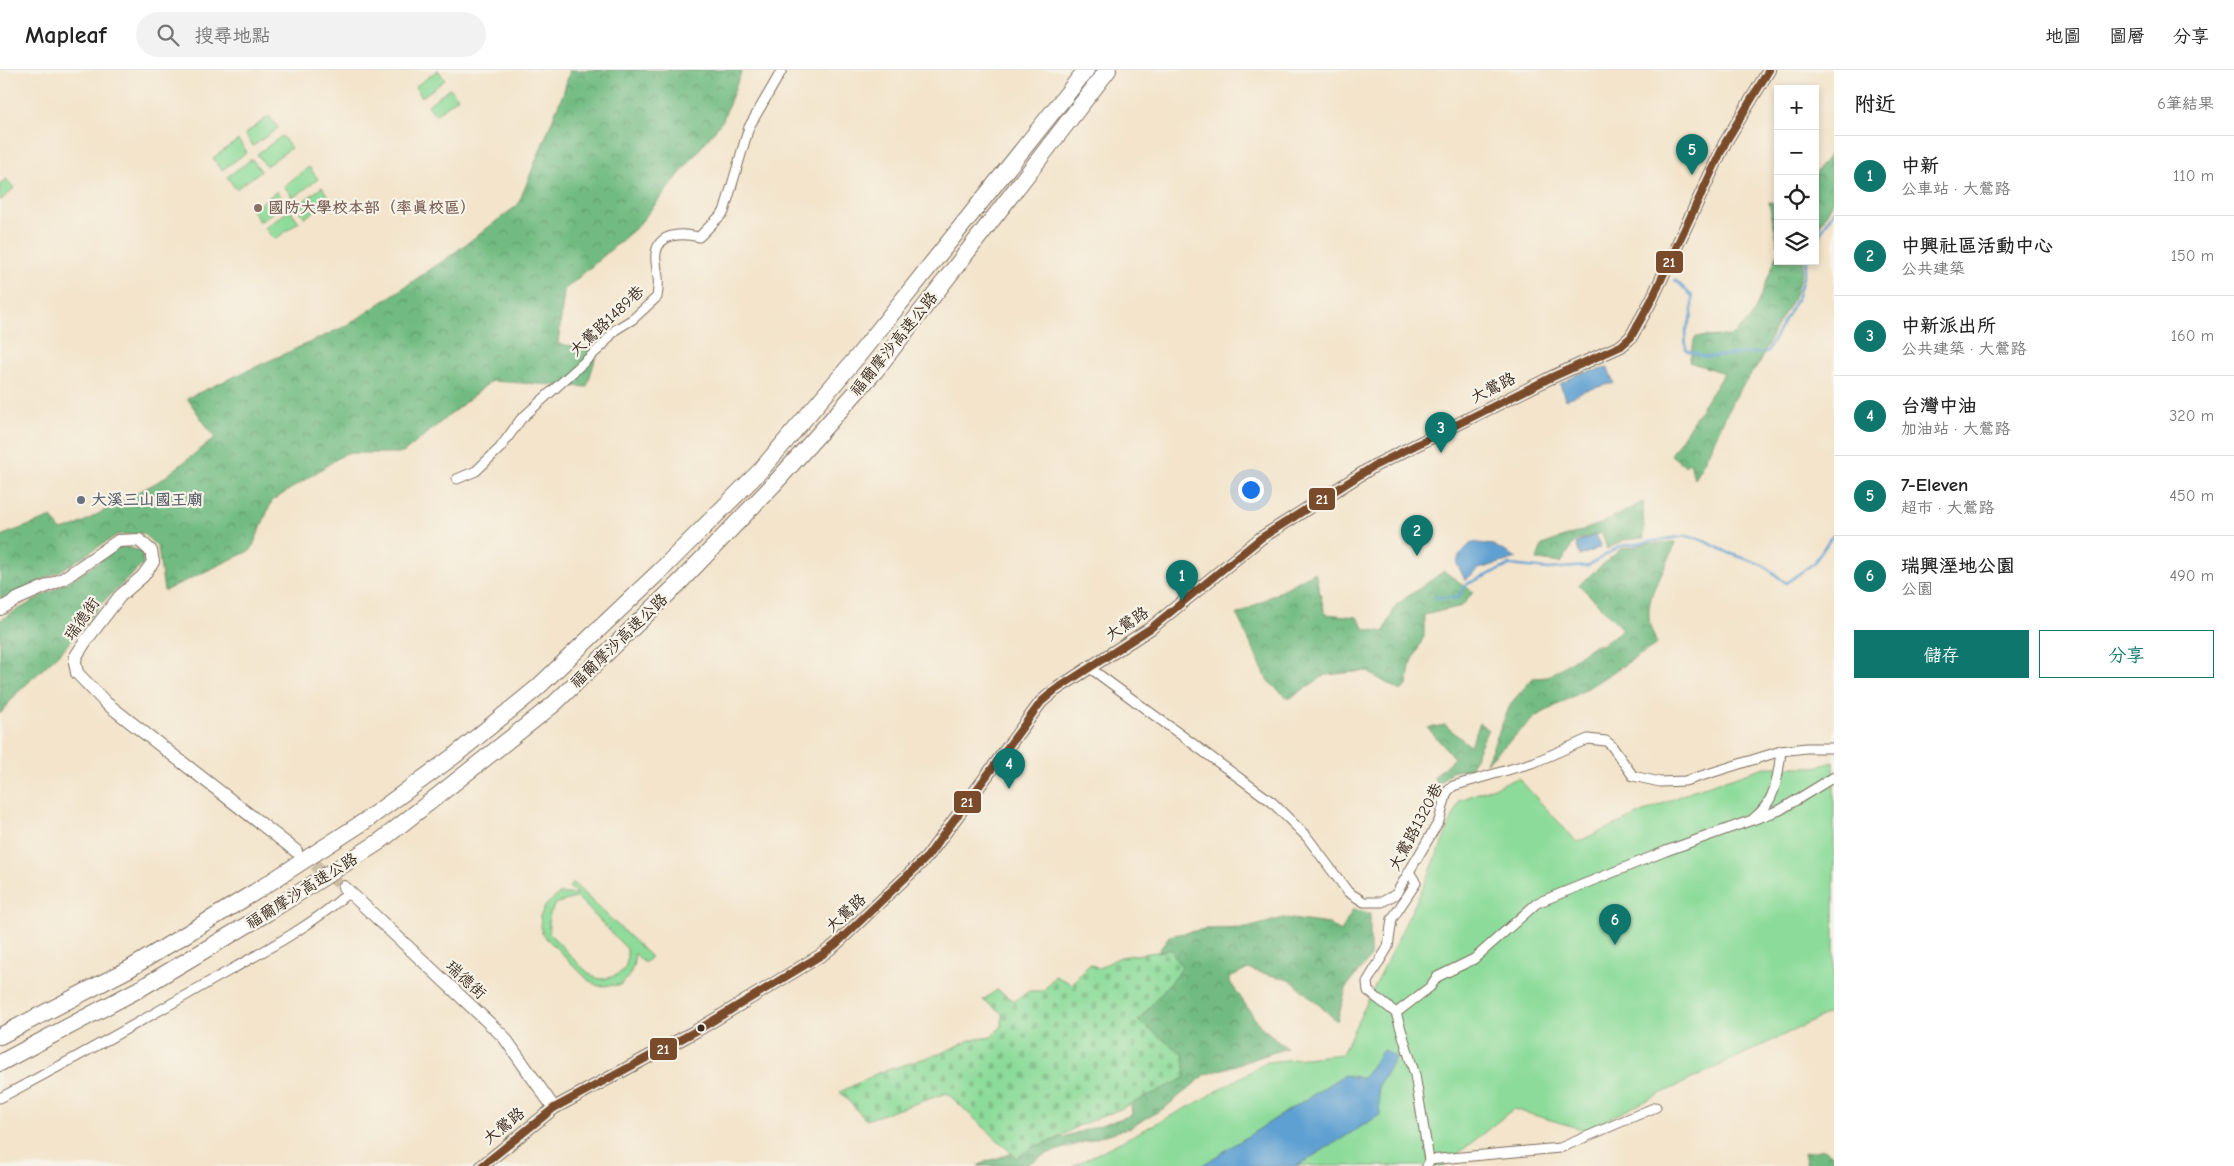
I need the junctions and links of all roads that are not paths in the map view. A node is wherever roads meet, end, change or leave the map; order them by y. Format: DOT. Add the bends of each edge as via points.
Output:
graph roads {
  1 [pos="782,70"];
  2 [pos="1086,70"];
  3 [pos="1108,70"];
  4 [pos="1769,70"];
  5 [pos="457,479"];
  6 [pos="0,609"];
  7 [pos="1090,668"];
  8 [pos="1834,748"];
  9 [pos="1781,751"];
  10 [pos="1834,777"];
  11 [pos="1746,824"];
  12 [pos="296,851"];
  13 [pos="1410,873"];
  14 [pos="346,889"];
  15 [pos="1396,1013"];
  16 [pos="0,1036"];
  17 [pos="0,1063"];
  18 [pos="0,1098"];
  19 [pos="554,1108"];
  20 [pos="1656,1108"];
  21 [pos="1428,1163"];
  22 [pos="482,1166"];
  1 -- 5 [label="street, 大鶯路1489巷" via="749,127 724,212 698,237 673,235 661,243 655,255 657,296 633,319 615,330 602,346 521,419 500,448 476,471"];
  2 -- 16 [label="highway, 福爾摩沙高速公路" via="858,356 760,471 538,688 366,821 129,969"];
  3 -- 17 [label="highway, 福爾摩沙高速公路" via="874,371 775,483 554,704 379,842 141,988"];
  4 -- 7 [label="street, 大鶯路" via="1725,143 1652,299 1630,337 1621,346 1374,466 1261,538 1151,628"];
  6 -- 12 [label="street, 瑞德街" via="63,579 118,541 139,540 151,551 153,562 143,576 120,596 87,639 76,656 77,673 106,703"];
  7 -- 13 [label="street, 大鶯路1320巷" via="1272,802 1307,837 1356,898 1375,904 1390,899"];
  7 -- 19 [label="street, 大鶯路" via="1041,702 927,857 836,944 696,1031"];
  8 -- 9 [label="street, 大鶯路1320巷"];
  9 -- 11 [label="street" via="1773,796 1765,809"];
  9 -- 13 [label="street, 大鶯路1320巷" via="1685,781 1666,783 1633,776 1610,745 1588,739 1535,762 1453,786 1447,792 1439,821"];
  10 -- 11 [label="street" via="1780,810"];
  11 -- 15 [label="street" via="1666,851 1538,903 1474,959 1437,978"];
  13 -- 15 [label="street" via="1416,883 1392,919 1388,948 1366,982 1368,991"];
  14 -- 18 [label="street" via="332,908 236,967"];
  14 -- 19 [label="street, 瑞德街" via="504,1036"];
  15 -- 21 [label="street" via="1415,1076"];
  19 -- 22 [label="street, 大鶯路"];
  20 -- 21 [label="street" via="1560,1148"];
}
